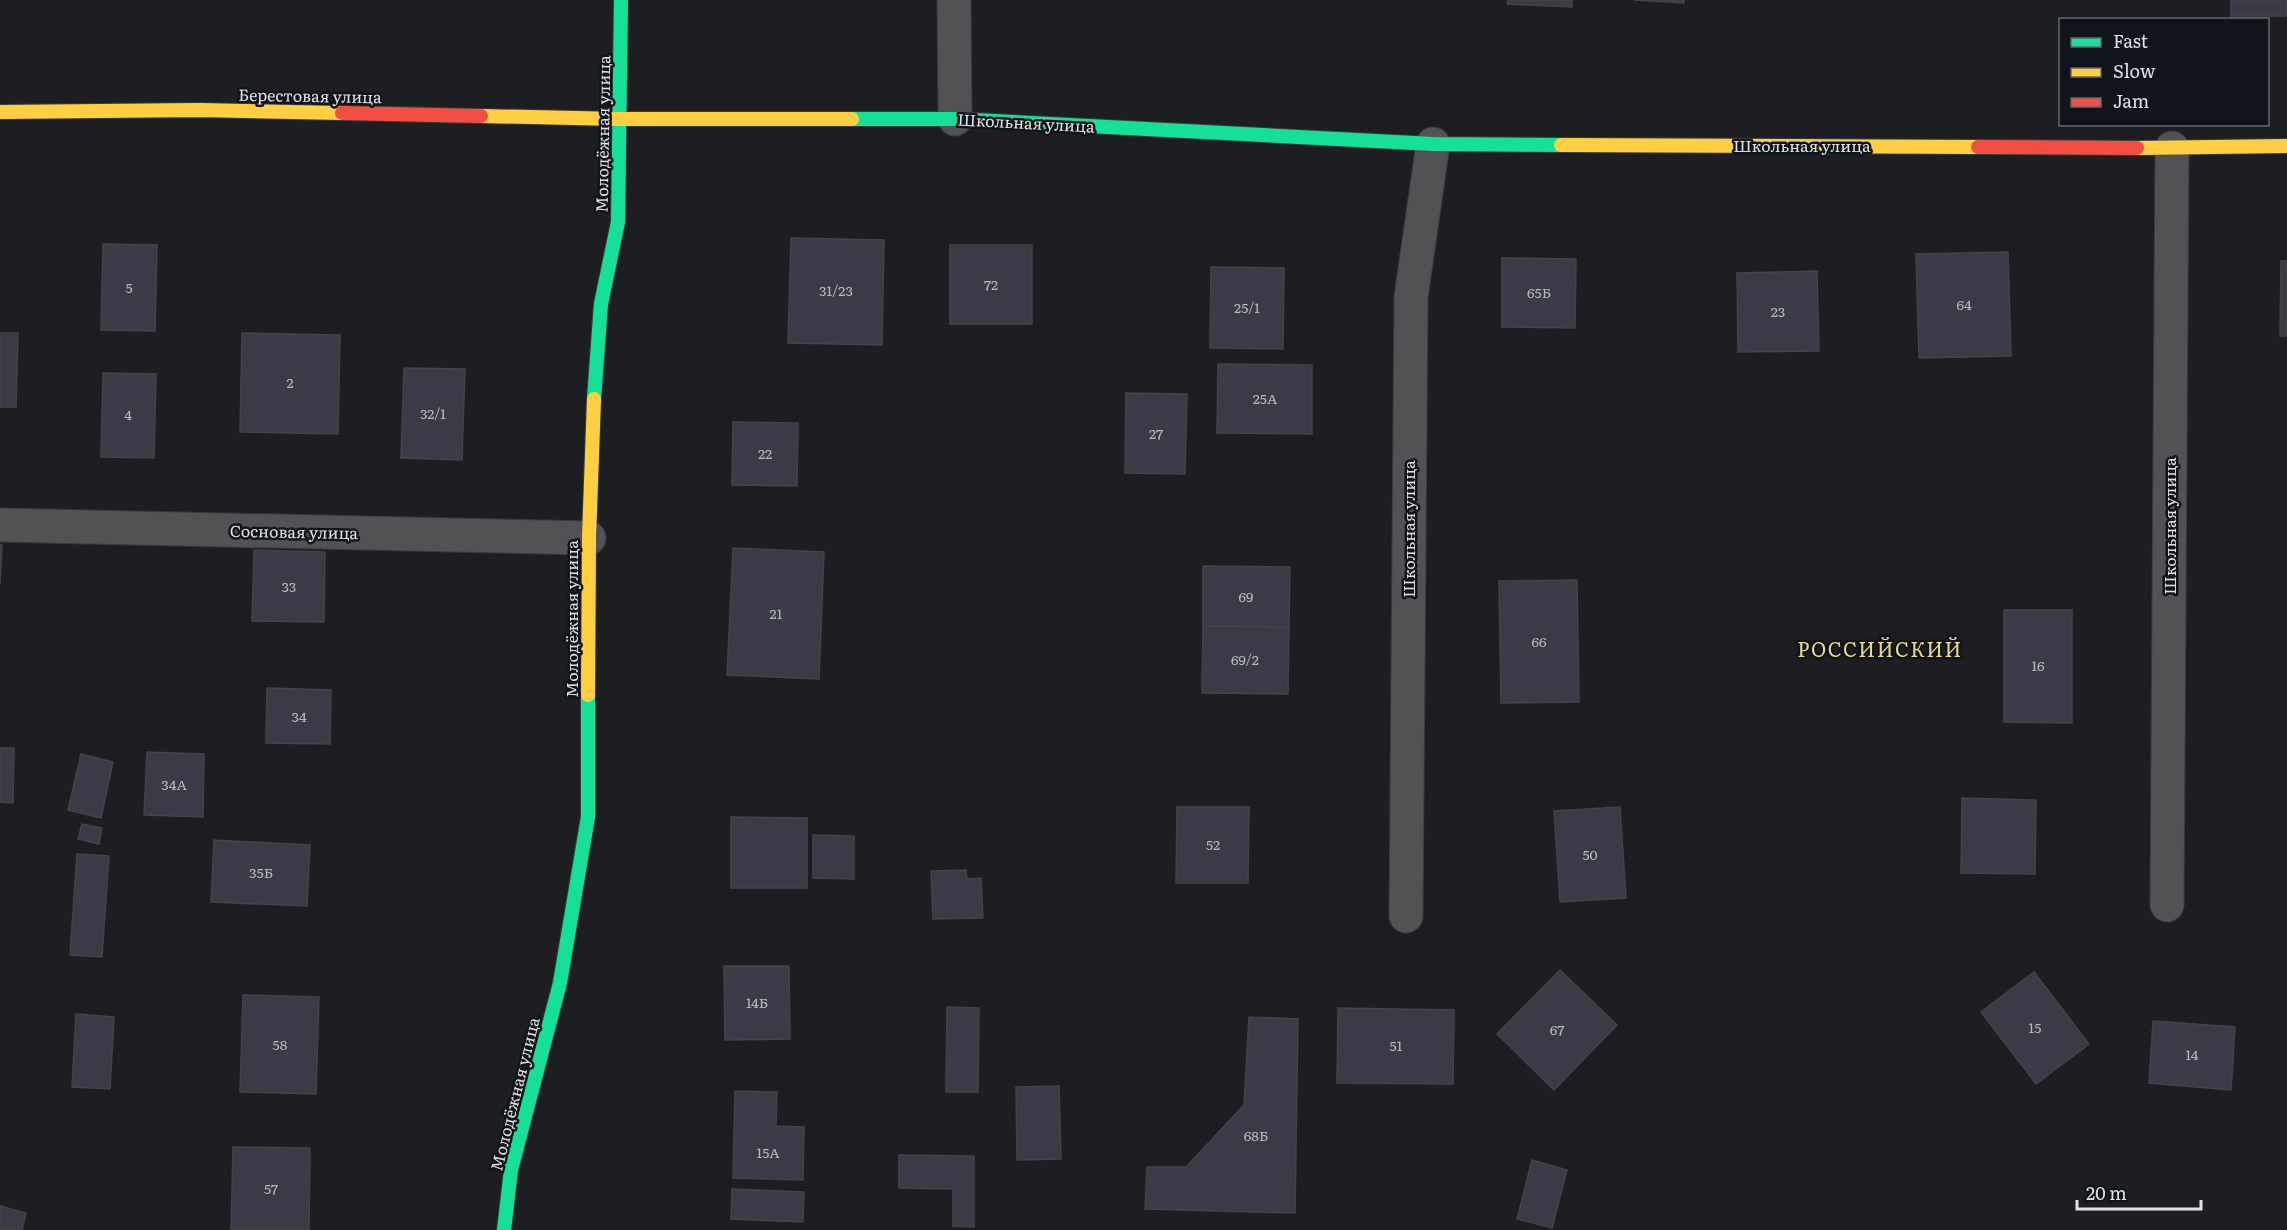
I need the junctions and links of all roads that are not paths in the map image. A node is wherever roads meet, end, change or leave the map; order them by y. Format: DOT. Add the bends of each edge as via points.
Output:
graph roads {
  1 [pos="621,0"];
  2 [pos="954,0"];
  3 [pos="0,112"];
  4 [pos="619,119"];
  5 [pos="954,119"];
  6 [pos="1433,144"];
  7 [pos="2287,146"];
  8 [pos="2172,148"];
  9 [pos="0,525"];
  10 [pos="589,538"];
  11 [pos="2168,905"];
  12 [pos="1406,916"];
  13 [pos="504,1230"];
  1 -- 4 [label="street, Молодёжная улица"];
  2 -- 5 [label="street"];
  3 -- 4 [label="street, Берестовая улица" via="200,111"];
  4 -- 5 [label="street, Школьная улица"];
  4 -- 10 [label="street, Молодёжная улица" via="618,222 601,304"];
  5 -- 6 [label="street, Школьная улица"];
  6 -- 8 [label="street, Школьная улица"];
  6 -- 12 [label="street, Школьная улица" via="1411,297"];
  7 -- 8 [label="street, Школьная улица"];
  8 -- 11 [label="street, Школьная улица"];
  9 -- 10 [label="street, Сосновая улица"];
  10 -- 13 [label="street, Молодёжная улица" via="588,817 560,983 511,1170"];
}
